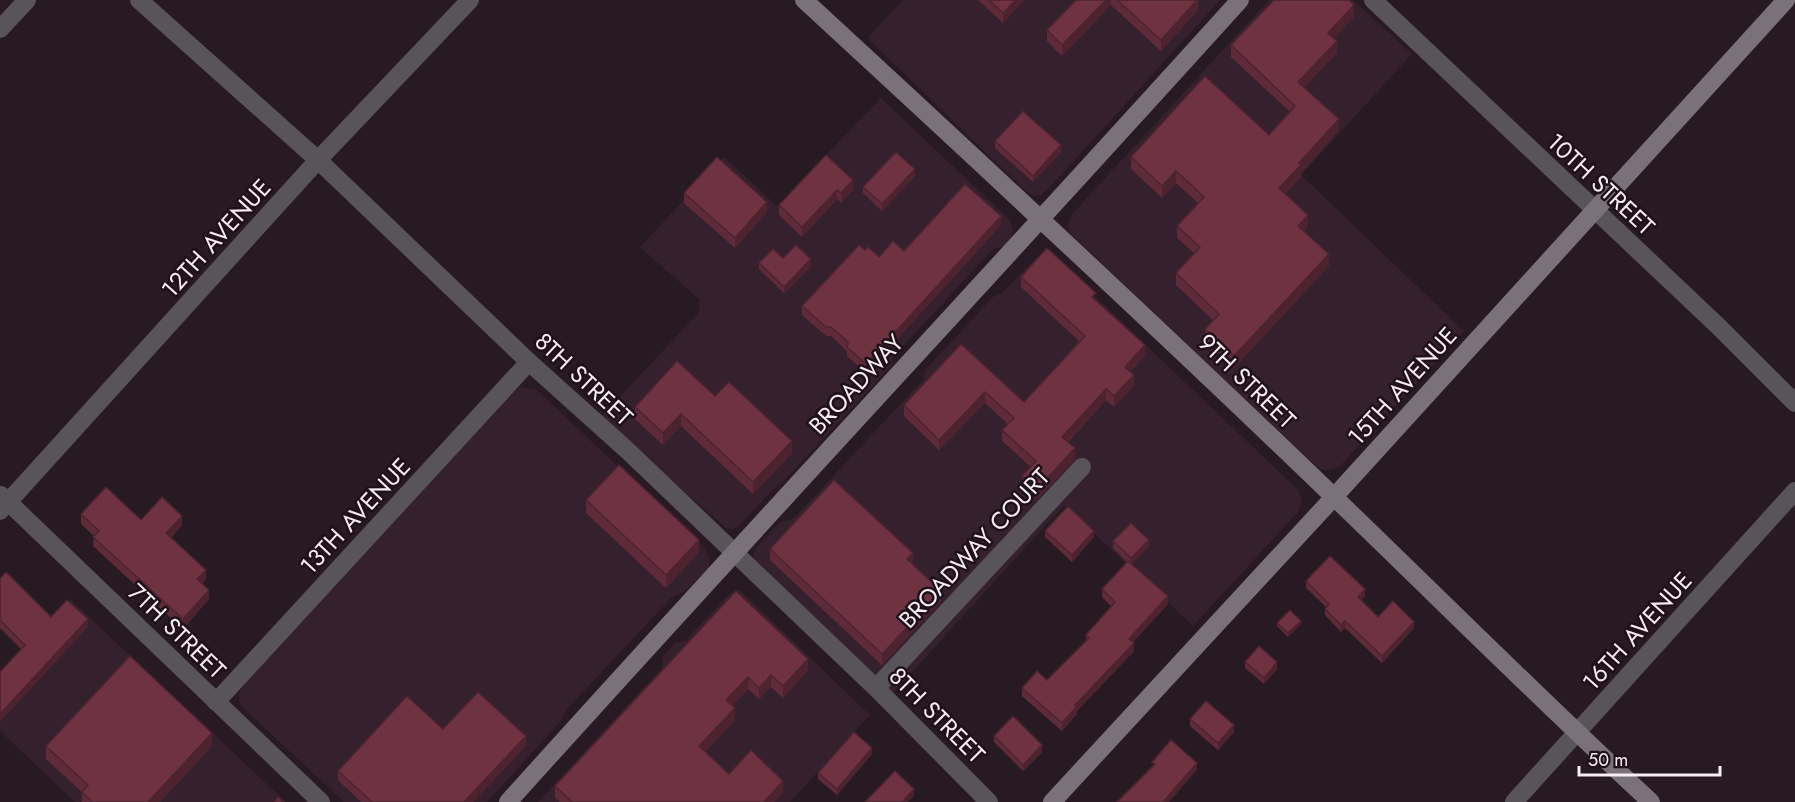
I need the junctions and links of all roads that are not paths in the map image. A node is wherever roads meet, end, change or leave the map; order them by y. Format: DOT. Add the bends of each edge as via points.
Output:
graph roads {
  1 [pos="27,0"];
  2 [pos="139,0"];
  3 [pos="470,0"];
  4 [pos="804,0"];
  5 [pos="1240,0"];
  6 [pos="1373,0"];
  7 [pos="1785,0"];
  8 [pos="0,29"];
  9 [pos="318,160"];
  10 [pos="1593,210"];
  11 [pos="1042,219"];
  12 [pos="529,362"];
  13 [pos="1795,403"];
  14 [pos="1082,467"];
  15 [pos="1795,491"];
  16 [pos="1334,497"];
  17 [pos="3,502"];
  18 [pos="734,551"];
  19 [pos="876,688"];
  20 [pos="216,702"];
  21 [pos="1577,734"];
  22 [pos="321,802"];
  23 [pos="508,802"];
  24 [pos="989,802"];
  25 [pos="1052,802"];
  26 [pos="1514,802"];
  27 [pos="1651,802"];
  1 -- 8 [label="street"];
  2 -- 9 [label="street, 8TH STREET"];
  3 -- 9 [label="street, 12TH AVENUE"];
  4 -- 11 [label="street, 9TH STREET"];
  5 -- 11 [label="street, BROADWAY"];
  6 -- 10 [label="street, 10TH STREET"];
  7 -- 10 [label="street, 15TH AVENUE"];
  9 -- 12 [label="street, 8TH STREET"];
  9 -- 17 [label="street, 12TH AVENUE"];
  10 -- 13 [label="street, 10TH STREET"];
  10 -- 16 [label="street, 15TH AVENUE"];
  11 -- 16 [label="street, 9TH STREET"];
  11 -- 18 [label="street, BROADWAY"];
  12 -- 18 [label="street, 8TH STREET"];
  12 -- 20 [label="street, 13TH AVENUE"];
  14 -- 19 [label="street, BROADWAY COURT"];
  15 -- 21 [label="street, 16TH AVENUE"];
  16 -- 21 [label="street, 9TH STREET"];
  16 -- 25 [label="street, 15TH AVENUE"];
  17 -- 20 [label="street, 7TH STREET"];
  18 -- 19 [label="street, 8TH STREET"];
  18 -- 23 [label="street, BROADWAY"];
  19 -- 24 [label="street, 8TH STREET"];
  20 -- 22 [label="street, 7TH STREET"];
  21 -- 26 [label="street, 16TH AVENUE"];
  21 -- 27 [label="street, 9TH STREET"];
}
